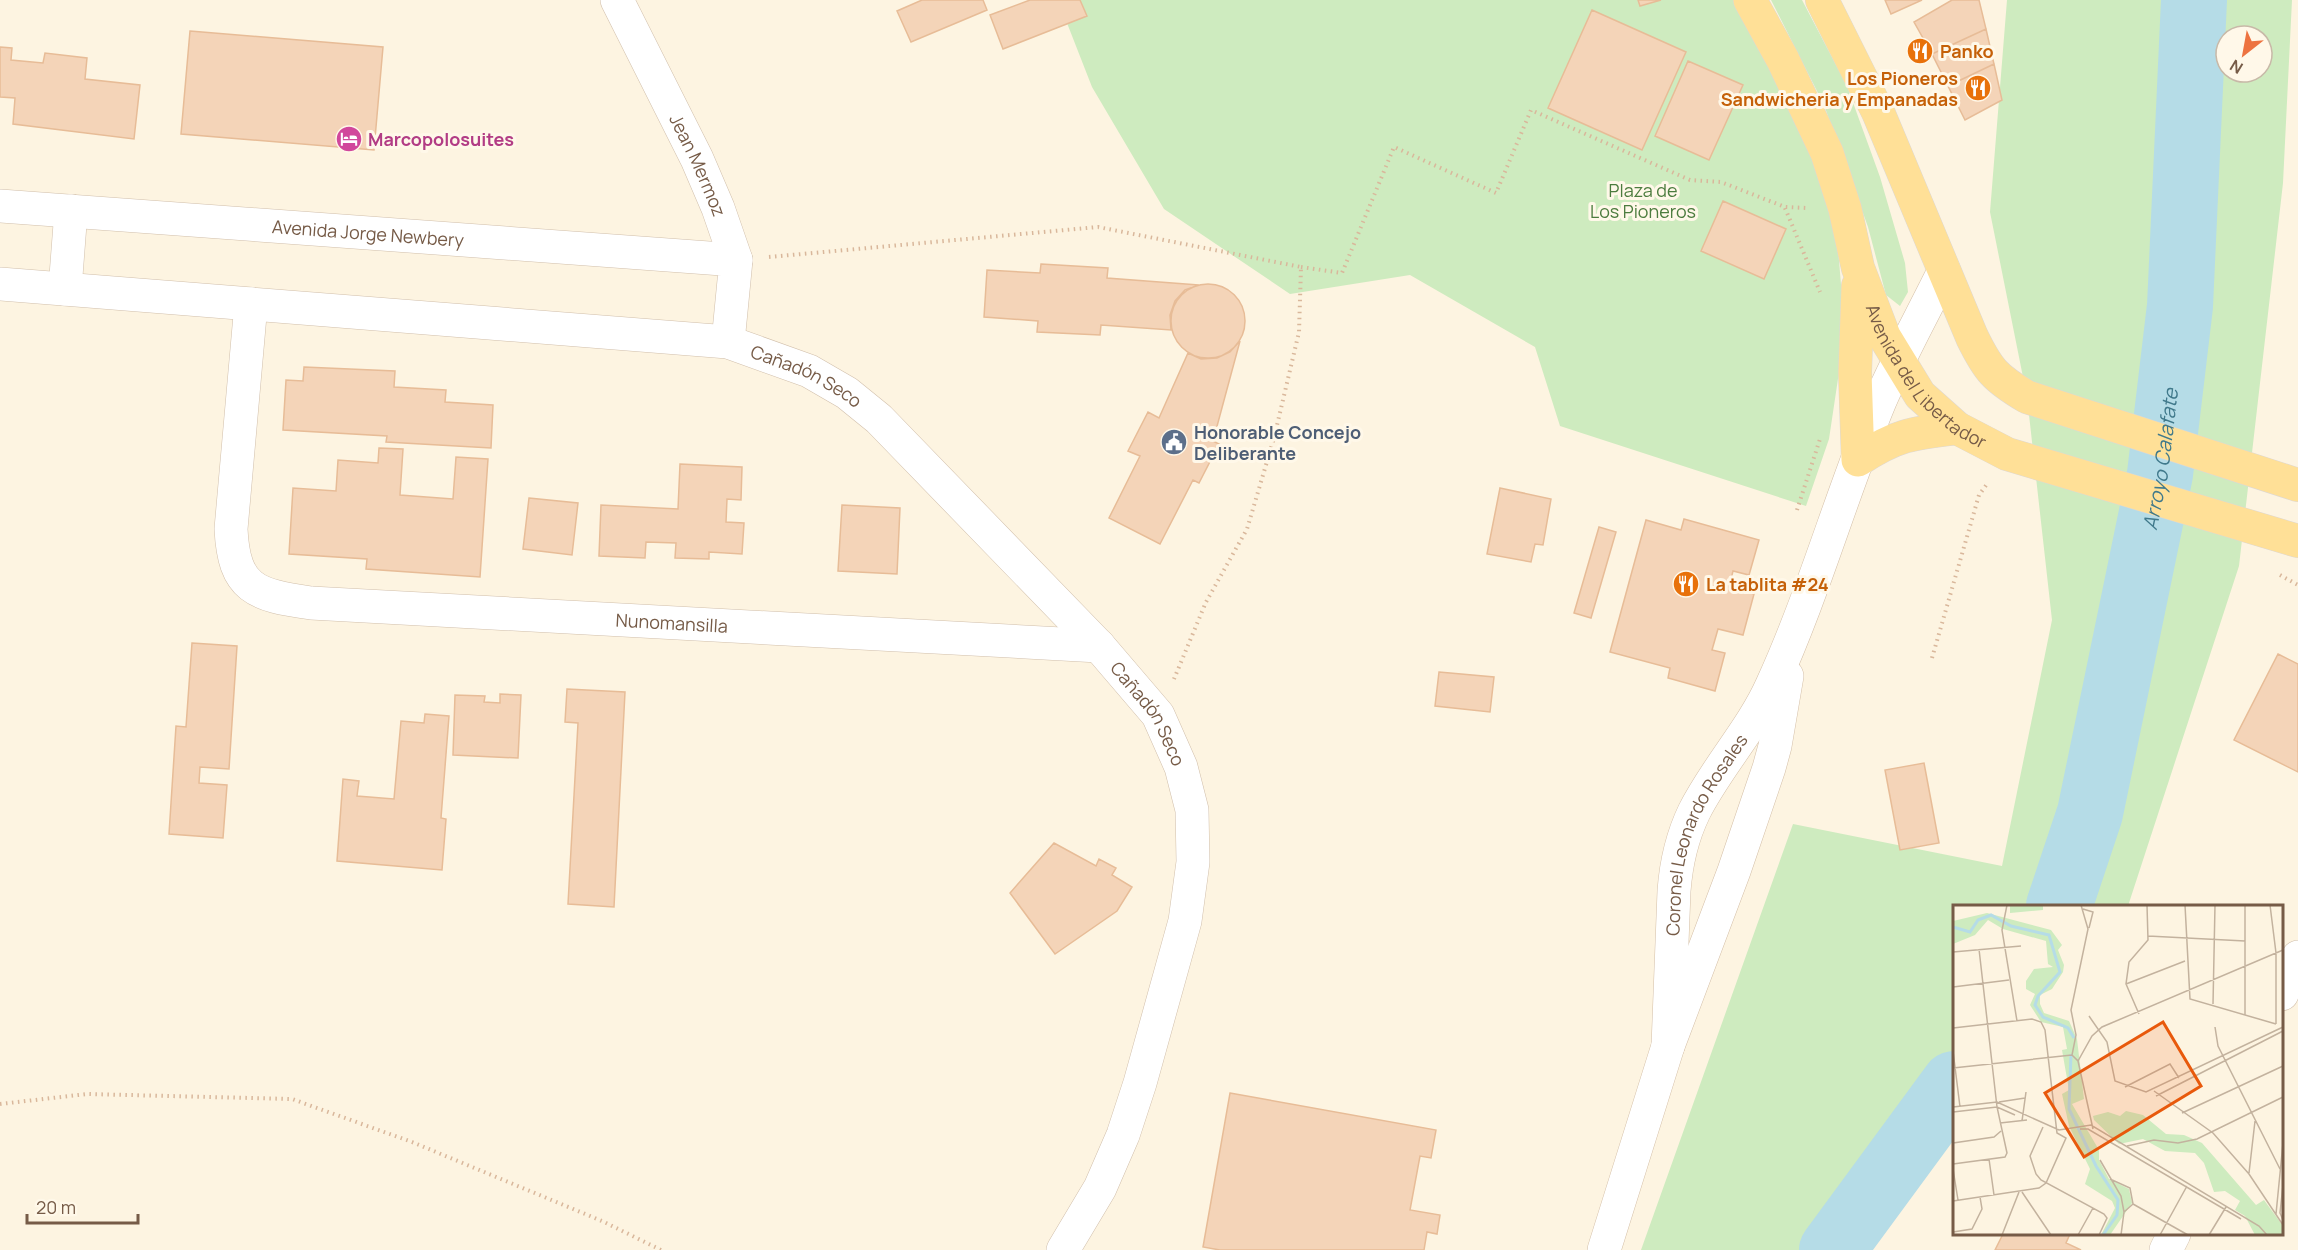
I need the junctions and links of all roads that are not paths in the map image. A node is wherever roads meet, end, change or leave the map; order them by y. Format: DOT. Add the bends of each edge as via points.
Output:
graph roads {
  1 [pos="617,0"];
  2 [pos="1750,0"];
  3 [pos="1822,0"];
  4 [pos="0,206"];
  5 [pos="70,211"];
  6 [pos="736,260"];
  7 [pos="1858,268"];
  8 [pos="1944,271"];
  9 [pos="0,284"];
  10 [pos="65,289"];
  11 [pos="251,304"];
  12 [pos="728,342"];
  13 [pos="1899,362"];
  14 [pos="1957,428"];
  15 [pos="1858,459"];
  16 [pos="2298,485"];
  17 [pos="2293,540"];
  18 [pos="1792,639"];
  19 [pos="1099,646"];
  20 [pos="2298,957"];
  21 [pos="2283,992"];
  22 [pos="1668,1046"];
  23 [pos="2173,1235"];
  24 [pos="1063,1250"];
  25 [pos="1604,1250"];
  26 [pos="2166,1250"];
  1 -- 6 [label="street, Jean Mermoz" via="697,159"];
  2 -- 7 [label="main road, Avenida del Libertador" via="1827,153"];
  3 -- 8 [label="main road" via="1878,111"];
  4 -- 5 [label="street, Avenida Jorge Newbery"];
  5 -- 6 [label="street, Avenida Jorge Newbery"];
  5 -- 10 [label="street"];
  6 -- 12 [label="street, Jean Mermoz"];
  7 -- 13 [label="main road, Avenida del Libertador" via="1884,336"];
  7 -- 15 [label="main road"];
  8 -- 13 [label="street, Coronel Leonardo Rosales"];
  8 -- 16 [label="main road" via="1986,365 1996,377 2027,397"];
  9 -- 10 [label="street"];
  10 -- 11 [label="street"];
  11 -- 12 [label="street"];
  11 -- 19 [label="street, Nunomansilla" via="231,529 237,570 264,594 310,603"];
  12 -- 19 [label="street, Cañadón Seco" via="809,370 879,419"];
  13 -- 14 [label="main road, Avenida del Libertador" via="1920,395"];
  13 -- 15 [label="street, Coronel Leonardo Rosales"];
  14 -- 15 [label="main road" via="1917,432 1889,440"];
  14 -- 17 [label="main road, Avenida del Libertador" via="2000,465"];
  15 -- 18 [label="street, Coronel Leonardo Rosales"];
  18 -- 22 [label="street, Coronel Leonardo Rosales" via="1769,768"];
  18 -- 22 [label="street, Coronel Leonardo Rosales" via="1771,688 1707,789 1683,841 1674,891"];
  19 -- 24 [label="street, Cañadón Seco" via="1158,715 1180,767 1192,810 1193,862 1185,921 1123,1135 1100,1188"];
  20 -- 21 [label="street"];
  22 -- 25 [label="street, Coronel Leonardo Rosales"];
  23 -- 26 [label="street"];
}
